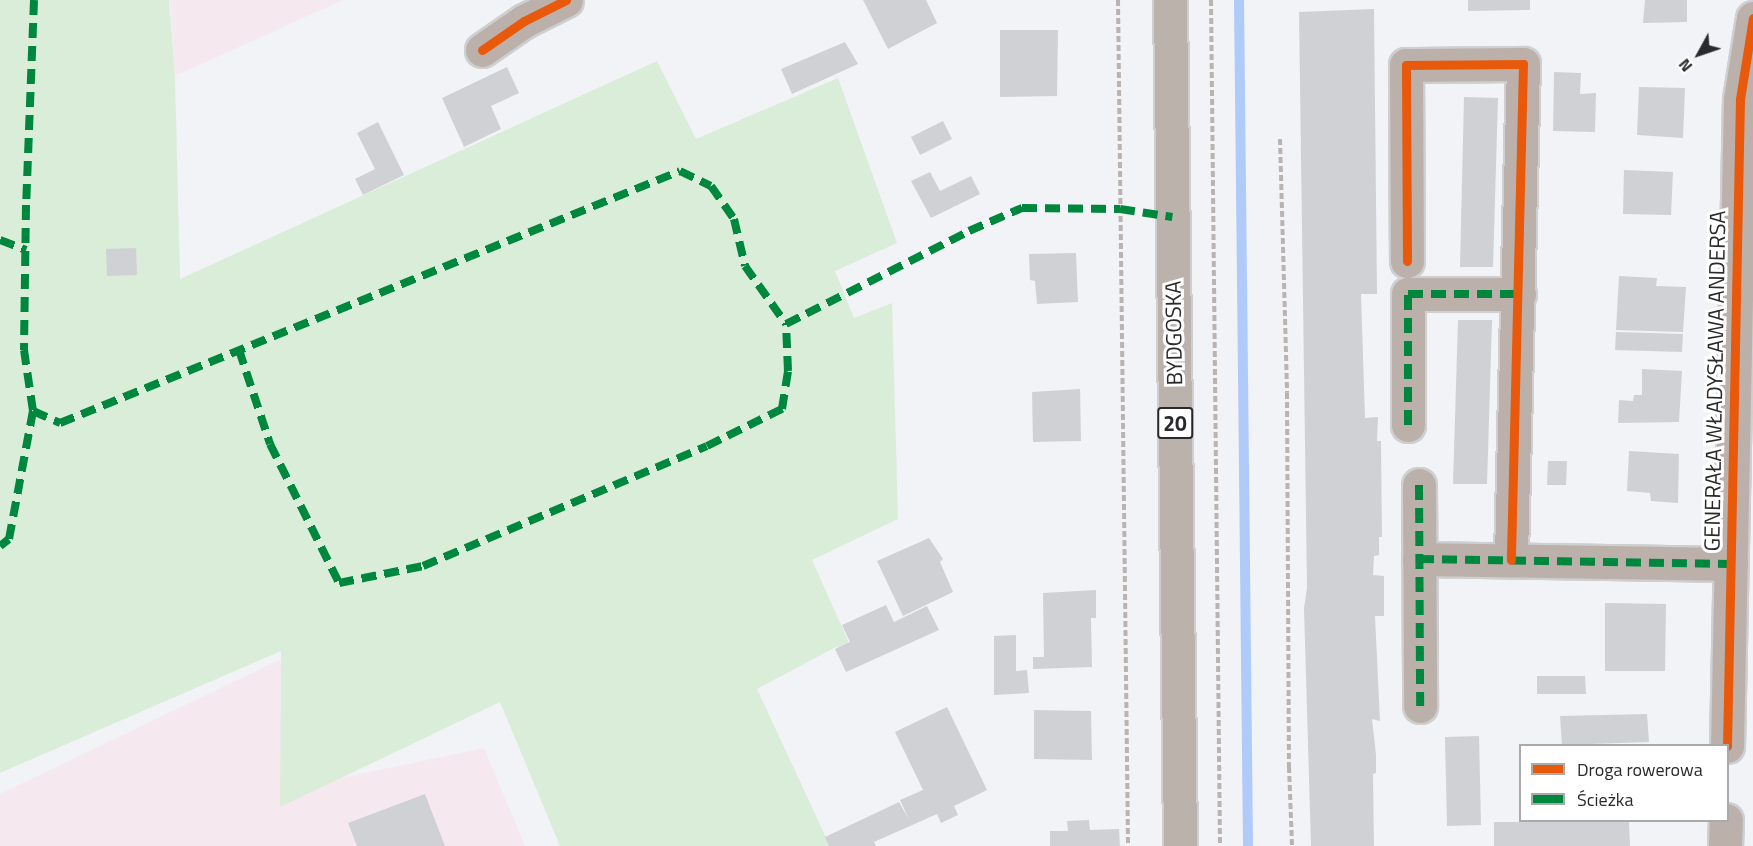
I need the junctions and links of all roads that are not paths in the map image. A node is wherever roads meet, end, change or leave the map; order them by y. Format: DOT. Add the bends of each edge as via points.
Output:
graph roads {
  1 [pos="566,0"];
  2 [pos="1170,0"];
  3 [pos="1753,18"];
  4 [pos="482,50"];
  5 [pos="1747,100"];
  6 [pos="1407,261"];
  7 [pos="1519,294"];
  8 [pos="1408,425"];
  9 [pos="1419,485"];
  10 [pos="1419,559"];
  11 [pos="1511,560"];
  12 [pos="1731,564"];
  13 [pos="1420,706"];
  14 [pos="1727,744"];
  15 [pos="1726,822"];
  16 [pos="1180,846"];
  17 [pos="1725,846"];
  1 -- 4 [label="street" via="524,21"];
  2 -- 16 [label="main road, BYDGOSKA / 20"];
  3 -- 5 [label="street, GENERAŁA WŁADYSŁAWA ANDERSA"];
  5 -- 12 [label="street, GENERAŁA WŁADYSŁAWA ANDERSA"];
  6 -- 7 [label="street" via="1406,65 1523,63"];
  7 -- 8 [label="street" via="1408,294"];
  7 -- 11 [label="street"];
  9 -- 10 [label="street"];
  10 -- 11 [label="street"];
  10 -- 13 [label="street"];
  11 -- 12 [label="street"];
  12 -- 14 [label="street, GENERAŁA WŁADYSŁAWA ANDERSA"];
  15 -- 17 [label="street"];
}
